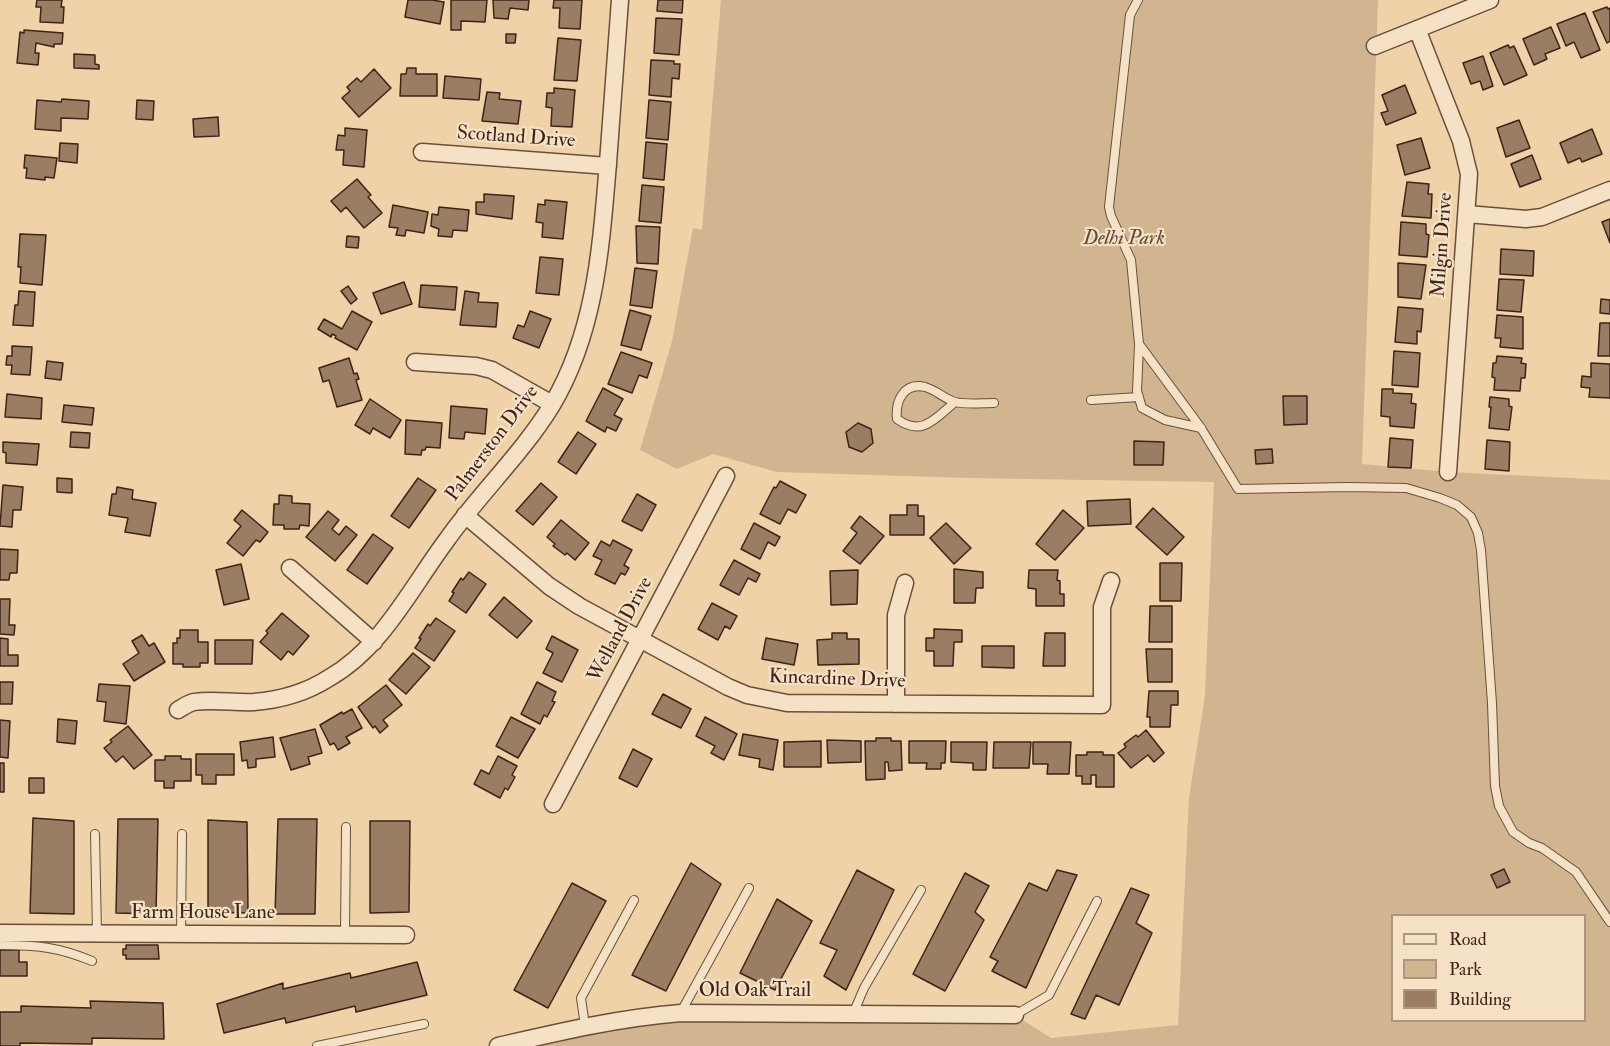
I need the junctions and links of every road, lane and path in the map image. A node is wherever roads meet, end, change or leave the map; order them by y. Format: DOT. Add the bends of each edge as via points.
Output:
graph roads {
  1 [pos="620,0"];
  2 [pos="1138,0"];
  3 [pos="1490,0"];
  4 [pos="1417,29"];
  5 [pos="1375,46"];
  6 [pos="422,152"];
  7 [pos="608,166"];
  8 [pos="1610,190"];
  9 [pos="1467,214"];
  10 [pos="1139,344"];
  11 [pos="415,362"];
  12 [pos="1139,397"];
  13 [pos="1091,400"];
  14 [pos="955,402"];
  15 [pos="994,403"];
  16 [pos="552,404"];
  17 [pos="1201,428"];
  18 [pos="1448,472"];
  19 [pos="726,476"];
  20 [pos="465,515"];
  21 [pos="290,568"];
  22 [pos="1111,581"];
  23 [pos="905,584"];
  24 [pos="639,639"];
  25 [pos="374,642"];
  26 [pos="896,704"];
  27 [pos="177,710"];
  28 [pos="553,804"];
  29 [pos="346,827"];
  30 [pos="95,834"];
  31 [pos="182,834"];
  32 [pos="749,888"];
  33 [pos="921,890"];
  34 [pos="634,900"];
  35 [pos="1097,901"];
  36 [pos="1610,922"];
  37 [pos="0,933"];
  38 [pos="98,935"];
  39 [pos="181,935"];
  40 [pos="345,935"];
  41 [pos="406,935"];
  42 [pos="0,945"];
  43 [pos="92,961"];
  44 [pos="681,1013"];
  45 [pos="854,1014"];
  46 [pos="1015,1015"];
  47 [pos="424,1024"];
  48 [pos="585,1026"];
  49 [pos="317,1046"];
  50 [pos="498,1046"];
  1 -- 7 [label="street, Palmerston Drive"];
  2 -- 10 [label="lane" via="1130,15 1109,207 1131,260"];
  3 -- 4 [label="street"];
  4 -- 5 [label="street"];
  4 -- 9 [label="street, Milgin Drive" via="1466,155"];
  6 -- 7 [label="street, Scotland Drive"];
  7 -- 16 [label="street, Palmerston Drive" via="601,254 590,312"];
  8 -- 9 [label="street" via="1542,217"];
  9 -- 18 [label="street, Milgin Drive"];
  10 -- 12 [label="lane"];
  10 -- 17 [label="lane"];
  11 -- 16 [label="street" via="492,370"];
  12 -- 13 [label="lane"];
  12 -- 17 [label="lane" via="1142,408 1165,420"];
  14 -- 14 [label="lane" via="925,387 910,388 900,396 897,419 907,427 922,427"];
  14 -- 15 [label="lane"];
  16 -- 20 [label="street, Palmerston Drive"];
  17 -- 36 [label="lane" via="1238,489 1406,488 1456,505 1471,517 1481,550 1499,806 1513,832 1576,872"];
  19 -- 24 [label="street, Welland Drive"];
  20 -- 24 [label="street, Kincardine Drive" via="549,585"];
  20 -- 25 [label="street, Palmerston Drive"];
  21 -- 25 [label="street"];
  22 -- 26 [label="street, Kincardine Drive" via="1102,607 1102,705"];
  23 -- 26 [label="street" via="896,615"];
  24 -- 26 [label="street, Kincardine Drive" via="728,687 767,701"];
  24 -- 28 [label="street, Welland Drive"];
  25 -- 27 [label="street, Palmerston Drive" via="346,668 303,691 255,702 192,702"];
  29 -- 40 [label="lane"];
  30 -- 38 [label="lane"];
  31 -- 39 [label="lane"];
  32 -- 44 [label="lane"];
  33 -- 45 [label="lane" via="864,988"];
  34 -- 48 [label="lane" via="581,998"];
  35 -- 46 [label="lane" via="1049,995"];
  37 -- 38 [label="street, Farm House Lane"];
  38 -- 39 [label="street, Farm House Lane"];
  39 -- 40 [label="street, Farm House Lane"];
  40 -- 41 [label="street, Farm House Lane"];
  42 -- 43 [label="lane" via="64,950"];
  44 -- 45 [label="street, Old Oak Trail"];
  44 -- 48 [label="street, Old Oak Trail"];
  45 -- 46 [label="street, Old Oak Trail"];
  47 -- 49 [label="lane"];
  48 -- 50 [label="street, Old Oak Trail"];
}
